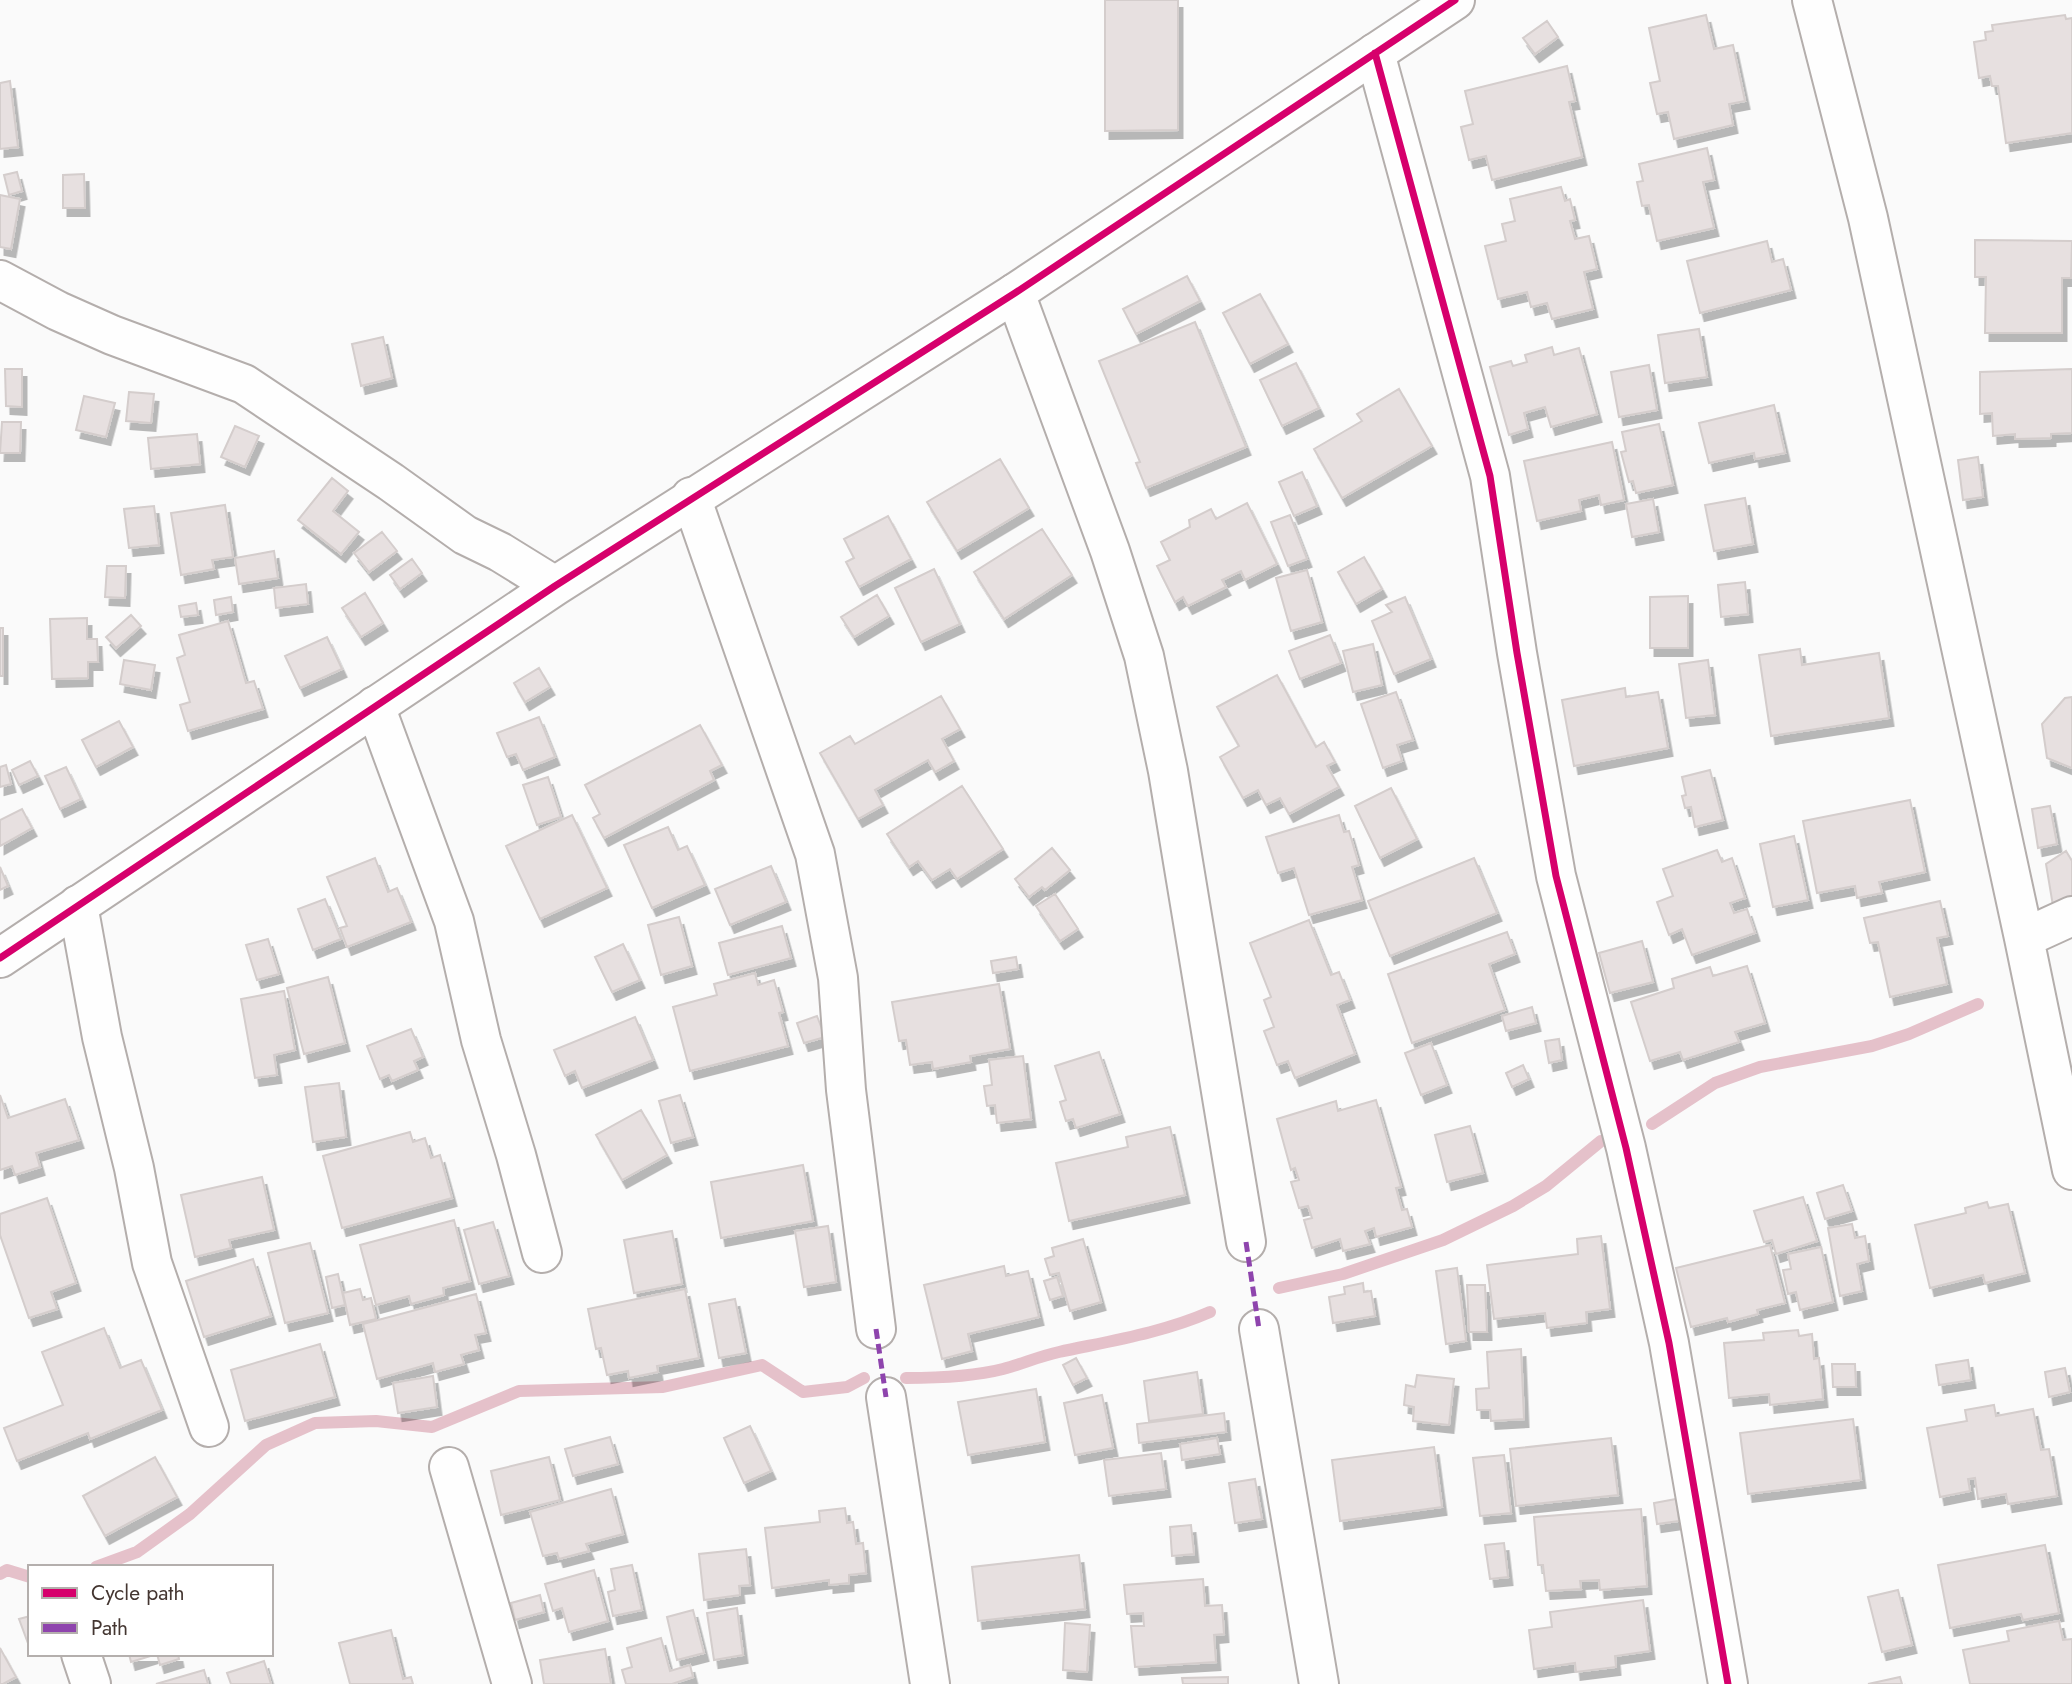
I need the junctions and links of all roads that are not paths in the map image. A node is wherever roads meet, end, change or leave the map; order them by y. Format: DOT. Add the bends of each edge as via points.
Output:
graph roads {
  1 [pos="1455,0"];
  2 [pos="1812,0"];
  3 [pos="1374,53"];
  4 [pos="0,280"];
  5 [pos="1014,293"];
  6 [pos="691,497"];
  7 [pos="555,586"];
  8 [pos="375,706"];
  9 [pos="78,905"];
  10 [pos="2072,916"];
  11 [pos="2024,938"];
  12 [pos="0,958"];
  13 [pos="2072,1170"];
  14 [pos="1246,1242"];
  15 [pos="542,1252"];
  16 [pos="876,1329"];
  17 [pos="1259,1329"];
  18 [pos="886,1397"];
  19 [pos="209,1427"];
  20 [pos="449,1467"];
  21 [pos="82,1656"];
  22 [pos="91,1684"];
  23 [pos="512,1684"];
  24 [pos="930,1684"];
  25 [pos="1319,1684"];
  26 [pos="1728,1684"];
  1 -- 3 [label="street"];
  2 -- 11 [label="street" via="1868,218"];
  3 -- 5 [label="street"];
  3 -- 26 [label="street" via="1490,476 1556,876 1626,1148 1669,1343"];
  4 -- 7 [label="street" via="111,335 244,384 465,535"];
  5 -- 6 [label="street"];
  5 -- 14 [label="street" via="1144,656 1168,771"];
  6 -- 7 [label="street"];
  6 -- 16 [label="street" via="815,854 838,978 846,1090"];
  7 -- 8 [label="street"];
  8 -- 9 [label="street"];
  8 -- 15 [label="street" via="454,921 481,1040"];
  9 -- 12 [label="street"];
  9 -- 19 [label="street" via="152,1263"];
  10 -- 11 [label="street"];
  11 -- 13 [label="street"];
  17 -- 25 [label="street"];
  18 -- 24 [label="street"];
  20 -- 23 [label="street"];
  21 -- 22 [label="street"];
}
